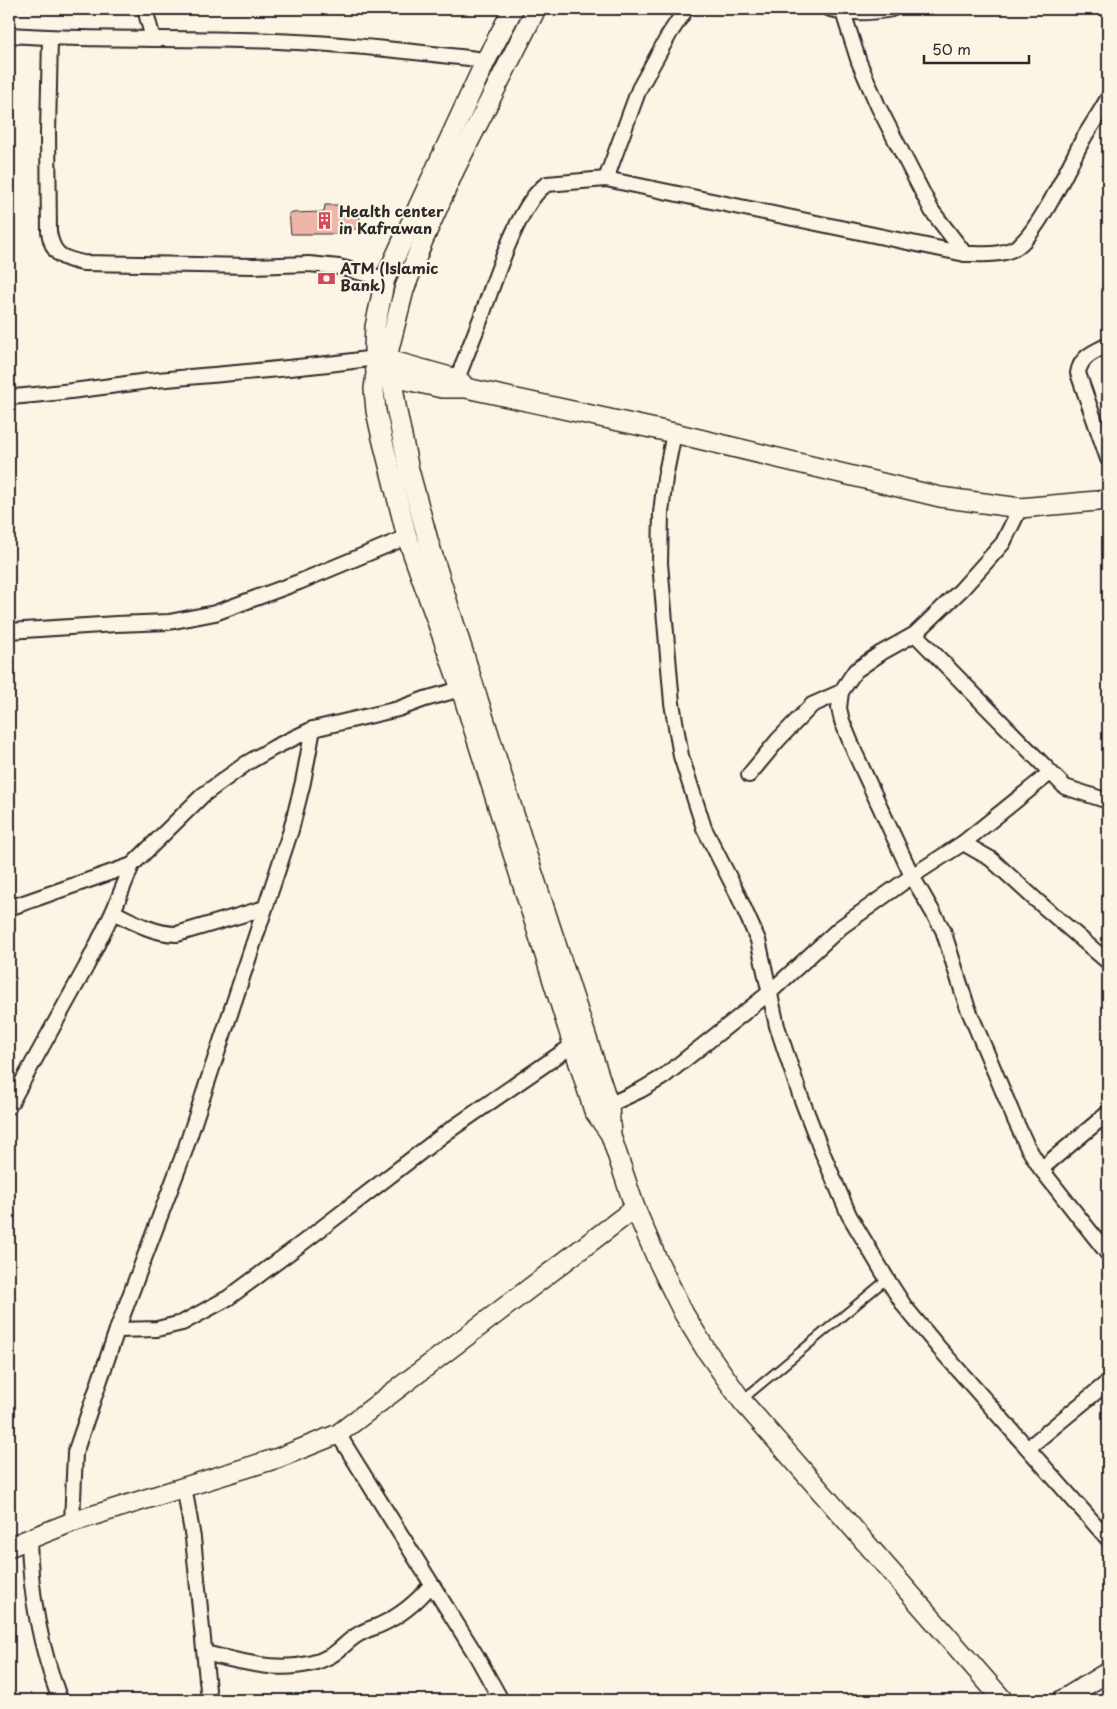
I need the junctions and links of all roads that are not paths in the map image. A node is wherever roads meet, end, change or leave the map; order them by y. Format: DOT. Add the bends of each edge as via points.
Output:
graph roads {
  1 [pos="145,9"];
  2 [pos="513,9"];
  3 [pos="536,9"];
  4 [pos="686,9"];
  5 [pos="892,9"];
  6 [pos="837,10"];
  7 [pos="9,35"];
  8 [pos="50,38"];
  9 [pos="153,39"];
  10 [pos="486,60"];
  11 [pos="1108,98"];
  12 [pos="606,179"];
  13 [pos="965,254"];
  14 [pos="385,279"];
  15 [pos="1108,345"];
  16 [pos="382,367"];
  17 [pos="462,383"];
  18 [pos="9,397"];
  19 [pos="674,433"];
  20 [pos="1108,459"];
  21 [pos="1108,500"];
  22 [pos="1020,508"];
  23 [pos="407,537"];
  24 [pos="9,631"];
  25 [pos="915,634"];
  26 [pos="461,689"];
  27 [pos="842,692"];
  28 [pos="312,729"];
  29 [pos="1050,773"];
  30 [pos="749,774"];
  31 [pos="1108,801"];
  32 [pos="963,843"];
  33 [pos="132,865"];
  34 [pos="912,876"];
  35 [pos="9,908"];
  36 [pos="265,908"];
  37 [pos="113,912"];
  38 [pos="1108,962"];
  39 [pos="769,993"];
  40 [pos="573,1045"];
  41 [pos="9,1104"];
  42 [pos="602,1108"];
  43 [pos="1108,1113"];
  44 [pos="1041,1169"];
  45 [pos="635,1208"];
  46 [pos="1108,1254"];
  47 [pos="887,1279"];
  48 [pos="118,1330"];
  49 [pos="1108,1382"];
  50 [pos="742,1401"];
  51 [pos="338,1434"];
  52 [pos="1028,1448"];
  53 [pos="184,1486"];
  54 [pos="72,1522"];
  55 [pos="29,1539"];
  56 [pos="1108,1539"];
  57 [pos="9,1547"];
  58 [pos="430,1585"];
  59 [pos="205,1653"];
  60 [pos="1108,1672"];
  61 [pos="60,1700"];
  62 [pos="209,1700"];
  63 [pos="501,1700"];
  64 [pos="1003,1700"];
  65 [pos="1062,1700"];
  1 -- 9 [label="street"];
  2 -- 10 [label="main road"];
  3 -- 16 [label="main road" via="422,244 404,290"];
  4 -- 12 [label="street" via="639,89"];
  5 -- 6 [label="street" via="861,13"];
  6 -- 13 [label="street" via="883,115 932,211"];
  7 -- 8 [label="street"];
  8 -- 9 [label="street"];
  8 -- 14 [label="street" via="49,232 51,244 64,258 83,264 309,264 339,267"];
  9 -- 10 [label="street" via="296,42"];
  10 -- 14 [label="main road"];
  11 -- 13 [label="street" via="1027,239 1014,248 995,254"];
  12 -- 13 [label="street"];
  12 -- 17 [label="street" via="547,184 539,189 508,244"];
  14 -- 16 [label="main road" via="374,348"];
  15 -- 20 [label="street" via="1088,356 1080,364 1078,373"];
  16 -- 17 [label="main road" via="442,388"];
  16 -- 18 [label="street" via="347,362"];
  16 -- 23 [label="main road" via="374,388 376,411"];
  16 -- 42 [label="main road" via="428,540"];
  17 -- 19 [label="main road"];
  19 -- 22 [label="main road" via="940,497"];
  19 -- 39 [label="street" via="661,513 660,563 672,703 681,756 693,796 704,828 758,940"];
  21 -- 22 [label="main road"];
  22 -- 25 [label="street" via="1002,543 961,590"];
  23 -- 24 [label="street" via="215,613 169,622"];
  23 -- 26 [label="main road"];
  25 -- 27 [label="street" via="854,671"];
  25 -- 29 [label="street"];
  26 -- 28 [label="street" via="398,709"];
  26 -- 40 [label="main road"];
  27 -- 30 [label="street" via="812,704"];
  27 -- 34 [label="street" via="839,708 842,721"];
  28 -- 33 [label="street" via="247,763 203,795"];
  28 -- 36 [label="street" via="291,830"];
  29 -- 31 [label="street" via="1065,787"];
  29 -- 32 [label="street"];
  32 -- 34 [label="street"];
  32 -- 38 [label="street" via="991,859"];
  33 -- 35 [label="street"];
  33 -- 37 [label="street"];
  34 -- 39 [label="street" via="842,927"];
  34 -- 44 [label="street" via="943,930 967,1006 1015,1120"];
  36 -- 37 [label="street" via="178,934 141,926"];
  36 -- 48 [label="street" via="184,1153"];
  37 -- 41 [label="street"];
  39 -- 42 [label="street" via="663,1076"];
  39 -- 47 [label="street" via="794,1078 820,1147 849,1215"];
  40 -- 42 [label="main road"];
  40 -- 48 [label="street" via="447,1132 228,1298 182,1323 157,1329"];
  42 -- 45 [label="main road"];
  43 -- 44 [label="street"];
  44 -- 46 [label="street"];
  45 -- 50 [label="main road" via="684,1314"];
  45 -- 51 [label="main road"];
  47 -- 50 [label="lane"];
  47 -- 52 [label="street" via="939,1348"];
  48 -- 54 [label="street" via="75,1453"];
  49 -- 52 [label="street"];
  50 -- 64 [label="main road"];
  51 -- 53 [label="main road" via="278,1458"];
  51 -- 58 [label="street"];
  52 -- 56 [label="street"];
  53 -- 54 [label="main road"];
  53 -- 59 [label="street" via="194,1538"];
  54 -- 55 [label="main road"];
  55 -- 57 [label="main road"];
  55 -- 61 [label="street" via="31,1581 43,1646"];
  58 -- 59 [label="street" via="405,1610 356,1635 333,1654 313,1663 261,1665"];
  58 -- 63 [label="street"];
  59 -- 62 [label="street"];
  60 -- 65 [label="main road"];
}
